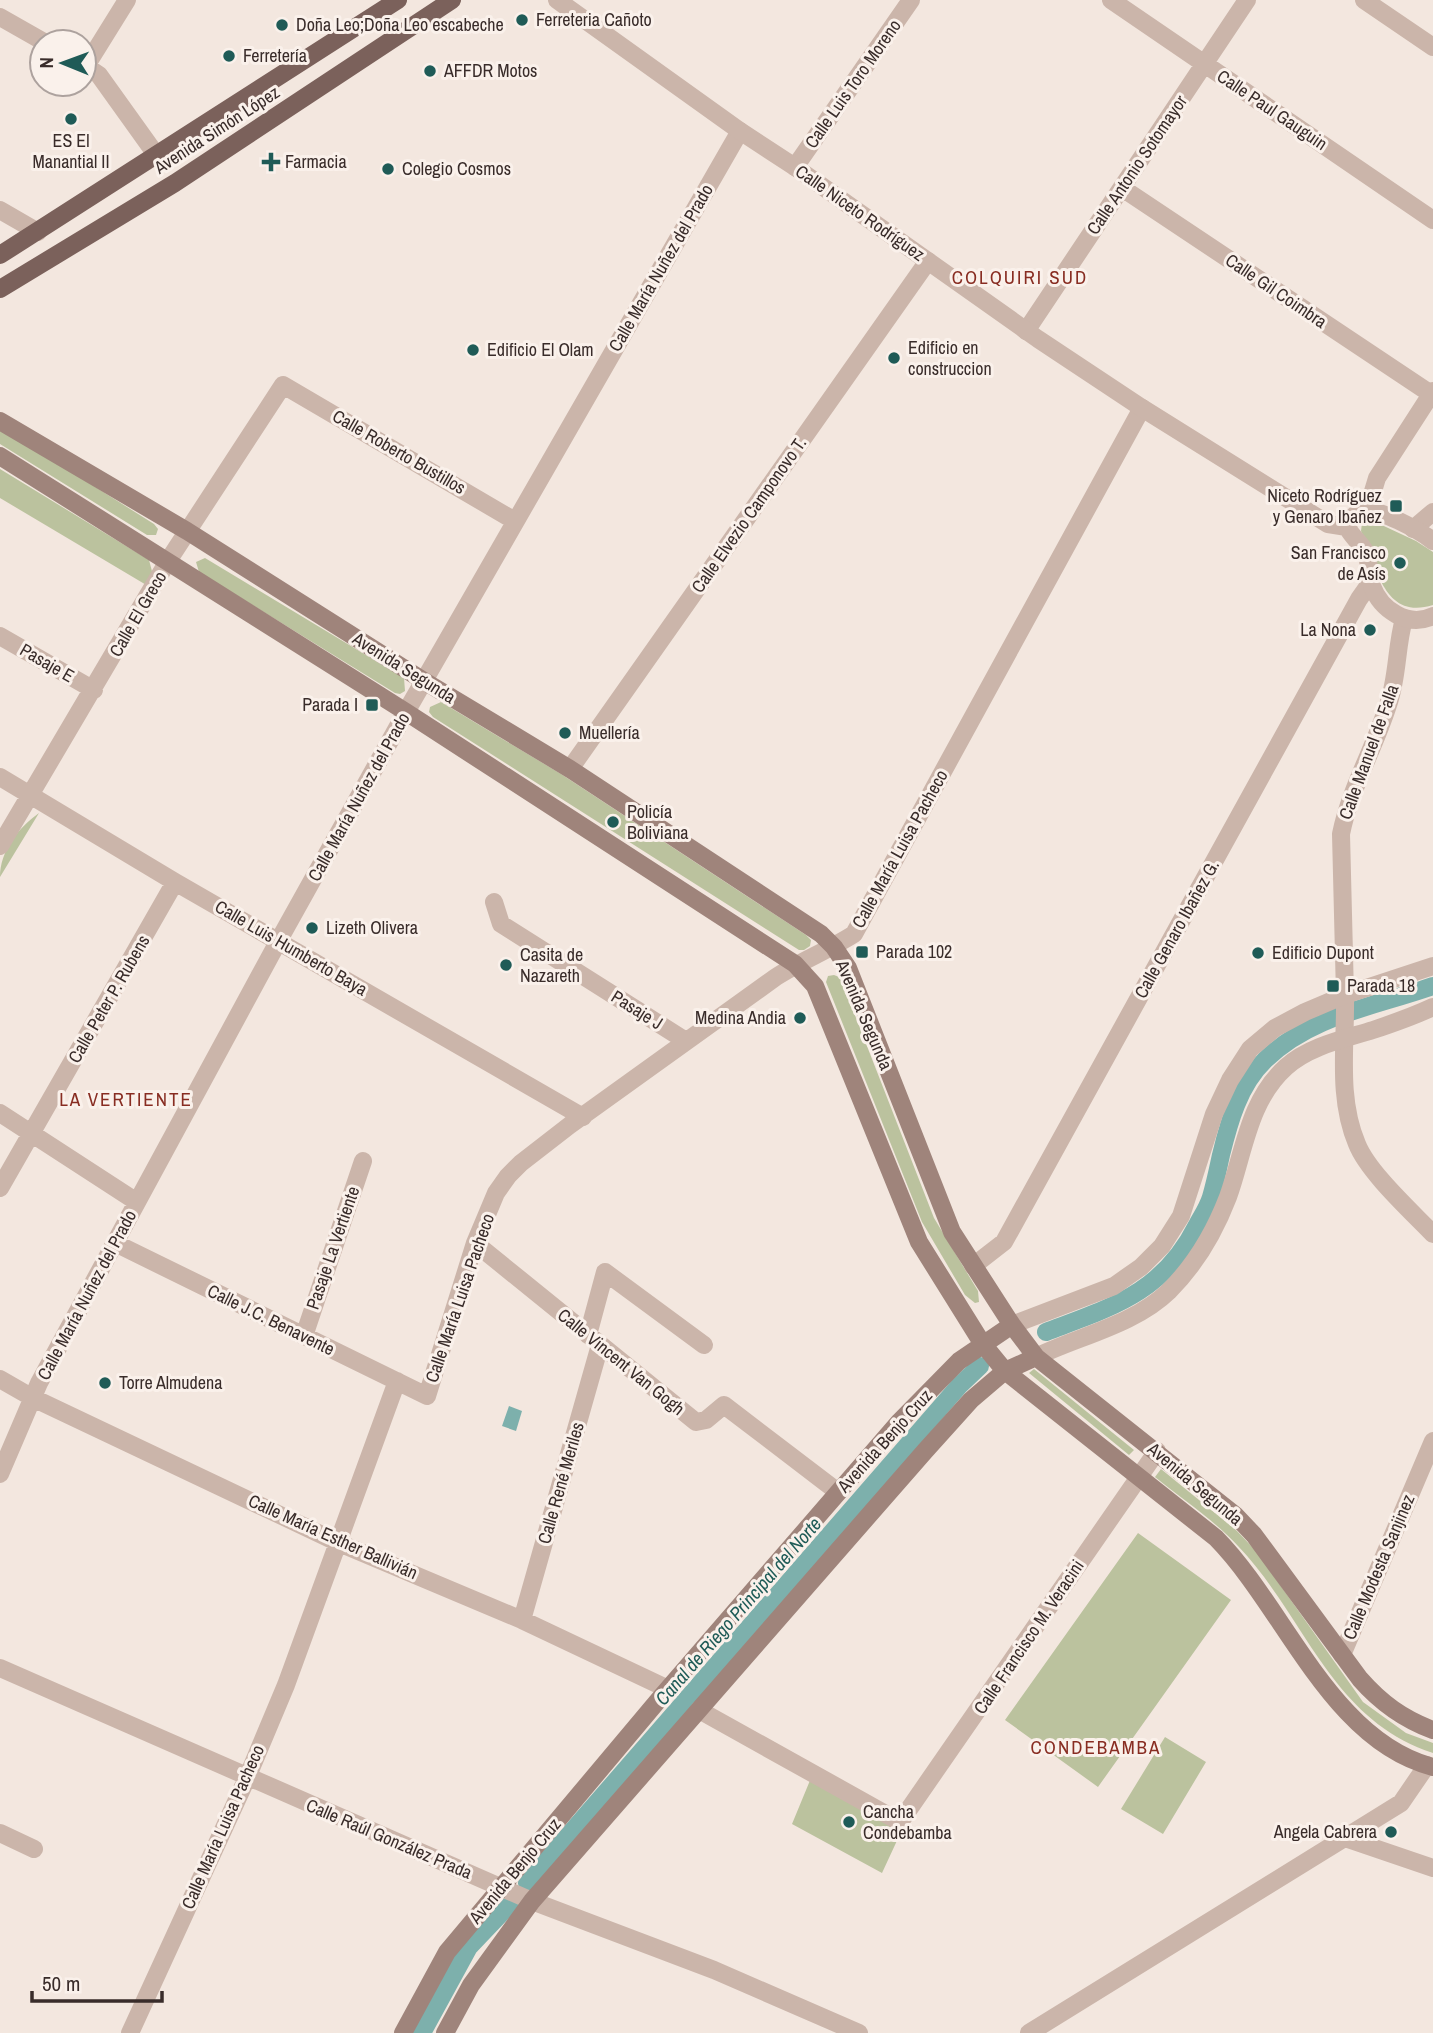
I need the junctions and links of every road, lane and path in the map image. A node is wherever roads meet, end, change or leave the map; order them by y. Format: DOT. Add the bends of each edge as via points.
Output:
graph roads {
  1 [pos="127,0"];
  2 [pos="398,0"];
  3 [pos="452,0"];
  4 [pos="557,0"];
  5 [pos="911,0"];
  6 [pos="1111,0"];
  7 [pos="1247,0"];
  8 [pos="1364,0"];
  9 [pos="0,17"];
  10 [pos="28,33"];
  11 [pos="98,46"];
  12 [pos="1433,47"];
  13 [pos="1205,63"];
  14 [pos="98,74"];
  15 [pos="740,131"];
  16 [pos="157,156"];
  17 [pos="794,167"];
  18 [pos="1122,188"];
  19 [pos="0,210"];
  20 [pos="1433,220"];
  21 [pos="38,232"];
  22 [pos="0,255"];
  23 [pos="928,261"];
  24 [pos="0,289"];
  25 [pos="1026,331"];
  26 [pos="283,385"];
  27 [pos="1432,393"];
  28 [pos="1142,408"];
  29 [pos="0,421"];
  30 [pos="0,456"];
  31 [pos="1367,511"];
  32 [pos="1433,512"];
  33 [pos="515,521"];
  34 [pos="1347,527"];
  35 [pos="1413,529"];
  36 [pos="187,531"];
  37 [pos="1433,541"];
  38 [pos="169,561"];
  39 [pos="1371,582"];
  40 [pos="1433,616"];
  41 [pos="1404,619"];
  42 [pos="0,636"];
  43 [pos="424,681"];
  44 [pos="94,690"];
  45 [pos="406,712"];
  46 [pos="570,769"];
  47 [pos="0,777"];
  48 [pos="31,795"];
  49 [pos="0,846"];
  50 [pos="176,882"];
  51 [pos="494,902"];
  52 [pos="279,940"];
  53 [pos="834,947"];
  54 [pos="795,964"];
  55 [pos="1433,966"];
  56 [pos="1345,1001"];
  57 [pos="1433,1007"];
  58 [pos="1345,1031"];
  59 [pos="686,1041"];
  60 [pos="0,1113"];
  61 [pos="583,1117"];
  62 [pos="33,1132"];
  63 [pos="363,1161"];
  64 [pos="0,1188"];
  65 [pos="137,1202"];
  66 [pos="1433,1234"];
  67 [pos="115,1244"];
  68 [pos="475,1244"];
  69 [pos="973,1266"];
  70 [pos="1012,1325"];
  71 [pos="304,1336"];
  72 [pos="594,1340"];
  73 [pos="982,1343"];
  74 [pos="704,1345"];
  75 [pos="1036,1357"];
  76 [pos="1005,1371"];
  77 [pos="0,1380"];
  78 [pos="397,1381"];
  79 [pos="427,1396"];
  80 [pos="33,1398"];
  81 [pos="1433,1441"];
  82 [pos="1157,1451"];
  83 [pos="0,1474"];
  84 [pos="1139,1478"];
  85 [pos="838,1492"];
  86 [pos="339,1542"];
  87 [pos="522,1620"];
  88 [pos="1342,1655"];
  89 [pos="0,1668"];
  90 [pos="668,1689"];
  91 [pos="699,1710"];
  92 [pos="1433,1730"];
  93 [pos="1430,1766"];
  94 [pos="247,1778"];
  95 [pos="0,1833"];
  96 [pos="1345,1838"];
  97 [pos="34,1849"];
  98 [pos="1433,1868"];
  99 [pos="502,1887"];
  100 [pos="532,1901"];
  101 [pos="130,2033"];
  102 [pos="403,2033"];
  103 [pos="445,2033"];
  104 [pos="859,2033"];
  105 [pos="1029,2033"];
  1 -- 11 [label="street"];
  2 -- 16 [label="main road, Avenida Simón López"];
  3 -- 24 [label="main road, Avenida Simón López" via="175,183"];
  4 -- 15 [label="street, Calle Niceto Rodríguez"];
  5 -- 17 [label="street, Calle Luis Toro Moreno"];
  6 -- 13 [label="street, Calle Paul Gauguin"];
  7 -- 13 [label="street, Calle Antonio Sotomayor"];
  8 -- 12 [label="street"];
  9 -- 10 [label="street"];
  13 -- 18 [label="street, Calle Antonio Sotomayor"];
  13 -- 20 [label="street, Calle Paul Gauguin"];
  14 -- 16 [label="street"];
  15 -- 17 [label="street, Calle Niceto Rodríguez"];
  15 -- 33 [label="street, Calle María Nuñez del Prado"];
  16 -- 21 [label="main road, Avenida Simón López"];
  17 -- 23 [label="street, Calle Niceto Rodríguez"];
  18 -- 25 [label="street, Calle Antonio Sotomayor"];
  18 -- 27 [label="street, Calle Gil Coimbra"];
  19 -- 21 [label="street"];
  21 -- 22 [label="main road, Avenida Simón López"];
  23 -- 25 [label="street, Calle Niceto Rodríguez"];
  23 -- 46 [label="street, Calle Elvezio Camponovo T."];
  25 -- 28 [label="street, Calle Niceto Rodríguez"];
  26 -- 33 [label="street, Calle Roberto Bustillos"];
  26 -- 36 [label="street, Calle El Greco"];
  27 -- 31 [label="street" via="1377,478"];
  28 -- 34 [label="street, Calle Niceto Rodríguez" via="1328,523"];
  28 -- 53 [label="street, Calle María Luisa Pacheco" via="854,934"];
  29 -- 36 [label="main road, Avenida Segunda"];
  30 -- 38 [label="main road, Avenida Segunda"];
  31 -- 34 [label="street" via="1352,517"];
  31 -- 35 [label="street"];
  32 -- 35 [label="street"];
  33 -- 43 [label="street, Calle María Nuñez del Prado"];
  34 -- 39 [label="street" via="1367,556"];
  35 -- 37 [label="street"];
  36 -- 38 [label="street, Calle El Greco"];
  36 -- 43 [label="main road, Avenida Segunda"];
  38 -- 44 [label="street, Calle El Greco"];
  38 -- 45 [label="main road, Avenida Segunda"];
  39 -- 41 [label="street" via="1375,594"];
  39 -- 69 [label="street, Calle Genaro Ibañez G." via="1004,1242"];
  40 -- 41 [label="street"];
  41 -- 56 [label="street, Calle Manuel de Falla" via="1396,680 1341,834"];
  42 -- 44 [label="street, Pasaje E"];
  43 -- 45 [label="street, Calle María Nuñez del Prado"];
  43 -- 46 [label="main road, Avenida Segunda"];
  44 -- 48 [label="street, Calle El Greco"];
  45 -- 52 [label="street, Calle María Nuñez del Prado"];
  45 -- 54 [label="main road, Avenida Segunda"];
  46 -- 53 [label="main road, Avenida Segunda" via="821,934"];
  47 -- 48 [label="street, Calle Luis Humberto Baya"];
  48 -- 49 [label="street, Calle El Greco"];
  48 -- 50 [label="street, Calle Luis Humberto Baya"];
  50 -- 52 [label="street, Calle Luis Humberto Baya"];
  50 -- 62 [label="street, Calle Peter P. Rubens"];
  51 -- 59 [label="street, Pasaje J" via="501,925"];
  52 -- 61 [label="street, Calle Luis Humberto Baya"];
  52 -- 65 [label="street, Calle María Nuñez del Prado"];
  53 -- 54 [label="street, Calle María Luisa Pacheco"];
  53 -- 69 [label="main road, Avenida Segunda" via="848,968 948,1222"];
  54 -- 59 [label="street, Calle María Luisa Pacheco"];
  54 -- 73 [label="main road, Avenida Segunda" via="815,986 919,1242"];
  55 -- 56 [label="street, Avenida Benjo Cruz"];
  56 -- 58 [label="street, Calle Manuel de Falla"];
  56 -- 70 [label="street, Avenida Benjo Cruz" via="1305,1012 1250,1049 1214,1114 1181,1216 1162,1246 1141,1267 1114,1286"];
  57 -- 58 [label="street, Avenida Benjo Cruz"];
  58 -- 66 [label="street, Calle Manuel de Falla" via="1343,1072 1357,1147"];
  58 -- 75 [label="street, Avenida Benjo Cruz" via="1285,1067 1269,1086 1242,1141 1216,1226 1168,1292 1143,1311"];
  59 -- 61 [label="street, Calle María Luisa Pacheco"];
  60 -- 62 [label="street"];
  61 -- 68 [label="street, Calle María Luisa Pacheco" via="508,1176"];
  62 -- 64 [label="street, Calle Peter P. Rubens"];
  62 -- 65 [label="street"];
  63 -- 71 [label="street, Pasaje La Vertiente"];
  65 -- 67 [label="street, Calle María Nuñez del Prado"];
  67 -- 71 [label="street, Calle J.C. Benavente"];
  67 -- 80 [label="street, Calle María Nuñez del Prado"];
  68 -- 72 [label="street, Calle Vincent Van Gogh"];
  68 -- 79 [label="street, Calle María Luisa Pacheco"];
  69 -- 70 [label="main road, Avenida Segunda"];
  70 -- 73 [label="main road, Avenida Benjo Cruz"];
  70 -- 75 [label="main road, Avenida Segunda"];
  71 -- 78 [label="street, Calle J.C. Benavente"];
  72 -- 74 [label="street, Calle René Meriles" via="605,1272"];
  72 -- 85 [label="street, Calle Vincent Van Gogh" via="696,1422 724,1405"];
  72 -- 87 [label="street, Calle René Meriles"];
  73 -- 76 [label="main road, Avenida Segunda"];
  73 -- 85 [label="main road, Avenida Benjo Cruz" via="900,1421"];
  75 -- 76 [label="main road, Avenida Benjo Cruz"];
  75 -- 82 [label="main road, Avenida Segunda"];
  76 -- 84 [label="main road, Avenida Segunda"];
  76 -- 91 [label="main road, Avenida Benjo Cruz" via="971,1400"];
  77 -- 80 [label="street, Calle María Esther Ballivián"];
  78 -- 79 [label="street, Calle J.C. Benavente"];
  78 -- 86 [label="street, Calle María Luisa Pacheco"];
  80 -- 83 [label="street, Calle María Nuñez del Prado"];
  80 -- 86 [label="street, Calle María Esther Ballivián"];
  81 -- 88 [label="street, Calle Modesta Sanjinez"];
  82 -- 84 [label="street, Calle Francisco M. Veracini"];
  82 -- 88 [label="main road, Avenida Segunda" via="1254,1535"];
  84 -- 91 [label="street, Calle Francisco M. Veracini" via="900,1822"];
  84 -- 93 [label="main road, Avenida Segunda" via="1236,1559 1330,1694 1352,1716 1380,1741"];
  85 -- 90 [label="main road, Avenida Benjo Cruz"];
  86 -- 87 [label="street, Calle María Esther Ballivián"];
  86 -- 94 [label="street, Calle María Luisa Pacheco"];
  87 -- 90 [label="street, Calle María Esther Ballivián"];
  88 -- 92 [label="main road, Avenida Segunda" via="1379,1700 1409,1722"];
  89 -- 94 [label="street, Calle Raúl González Prada"];
  90 -- 99 [label="main road, Avenida Benjo Cruz"];
  91 -- 100 [label="main road, Avenida Benjo Cruz"];
  93 -- 96 [label="street" via="1401,1803"];
  94 -- 99 [label="street, Calle Raúl González Prada"];
  94 -- 101 [label="street, Calle María Luisa Pacheco"];
  95 -- 97 [label="street"];
  96 -- 98 [label="street"];
  96 -- 105 [label="street"];
  99 -- 100 [label="street, Calle Raúl González Prada"];
  99 -- 102 [label="main road, Avenida Benjo Cruz" via="447,1952"];
  100 -- 103 [label="main road, Avenida Benjo Cruz" via="471,1984"];
  100 -- 104 [label="street, Calle Raúl González Prada" via="714,1970"];
}
